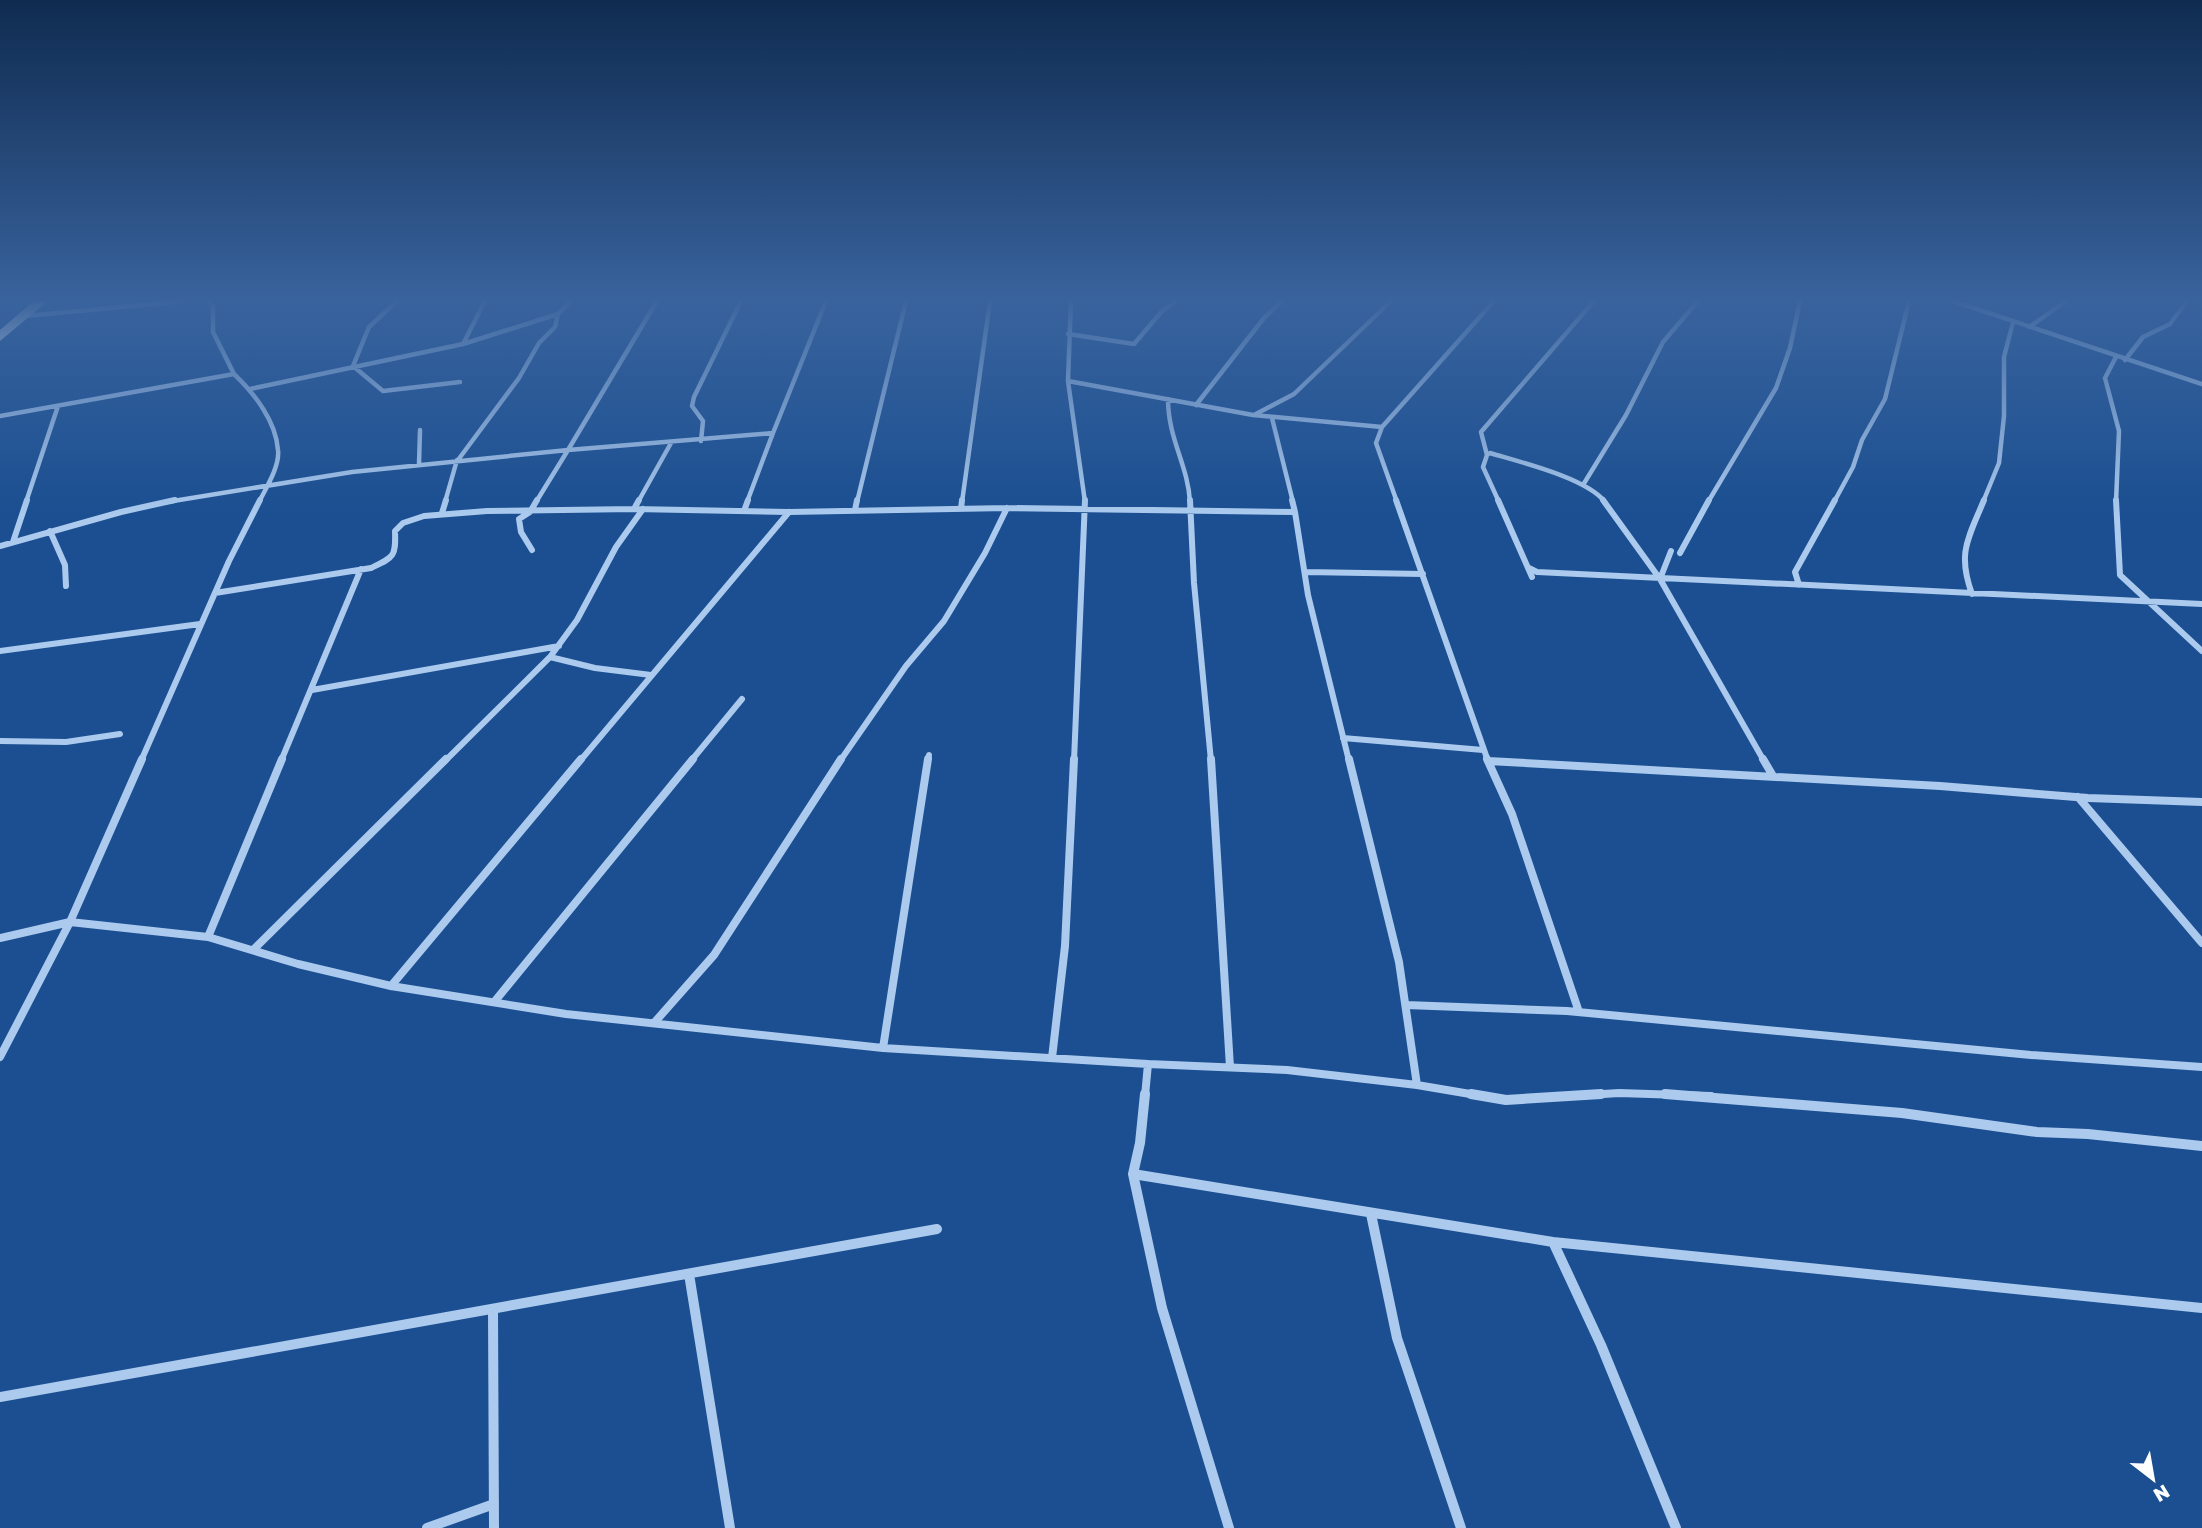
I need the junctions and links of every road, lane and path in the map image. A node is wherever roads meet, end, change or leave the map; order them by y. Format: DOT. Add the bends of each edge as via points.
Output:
graph roads {
  1 [pos="323,372"];
  2 [pos="361,372"];
  3 [pos="522,372"];
  4 [pos="614,372"];
  5 [pos="707,372"];
  6 [pos="797,372"];
  7 [pos="889,372"];
  8 [pos="980,372"];
  9 [pos="1068,372"];
  10 [pos="1222,372"];
  11 [pos="1318,372"];
  12 [pos="1431,372"];
  13 [pos="1532,372"];
  14 [pos="1648,372"];
  15 [pos="1781,372"];
  16 [pos="1892,372"];
  17 [pos="2004,372"];
  18 [pos="2108,372"];
  19 [pos="2164,372"];
  20 [pos="234,374"];
  21 [pos="1068,381"];
  22 [pos="460,382"];
  23 [pos="2202,384"];
  24 [pos="250,388"];
  25 [pos="1168,399"];
  26 [pos="1196,405"];
  27 [pos="58,406"];
  28 [pos="0,415"];
  29 [pos="1253,415"];
  30 [pos="1272,418"];
  31 [pos="1382,427"];
  32 [pos="420,430"];
  33 [pos="773,433"];
  34 [pos="701,441"];
  35 [pos="671,443"];
  36 [pos="568,450"];
  37 [pos="1487,455"];
  38 [pos="458,460"];
  39 [pos="419,464"];
  40 [pos="268,485"];
  41 [pos="1583,485"];
  42 [pos="1007,508"];
  43 [pos="635,509"];
  44 [pos="643,509"];
  45 [pos="961,509"];
  46 [pos="855,510"];
  47 [pos="744,511"];
  48 [pos="1086,511"];
  49 [pos="530,512"];
  50 [pos="789,512"];
  51 [pos="1296,512"];
  52 [pos="442,513"];
  53 [pos="1190,513"];
  54 [pos="50,531"];
  55 [pos="13,542"];
  56 [pos="0,546"];
  57 [pos="532,550"];
  58 [pos="1671,551"];
  59 [pos="1680,553"];
  60 [pos="1529,568"];
  61 [pos="361,569"];
  62 [pos="1305,572"];
  63 [pos="1423,574"];
  64 [pos="1532,577"];
  65 [pos="1660,579"];
  66 [pos="1799,585"];
  67 [pos="66,586"];
  68 [pos="215,593"];
  69 [pos="1972,594"];
  70 [pos="2143,599"];
  71 [pos="2202,604"];
  72 [pos="200,624"];
  73 [pos="559,646"];
  74 [pos="0,651"];
  75 [pos="2202,651"];
  76 [pos="550,657"];
  77 [pos="651,675"];
  78 [pos="312,690"];
  79 [pos="742,699"];
  80 [pos="120,734"];
  81 [pos="1343,738"];
  82 [pos="0,741"];
  83 [pos="1483,750"];
  84 [pos="929,755"];
  85 [pos="1488,761"];
  86 [pos="1773,776"];
  87 [pos="2077,797"];
  88 [pos="2202,802"];
  89 [pos="70,922"];
  90 [pos="208,937"];
  91 [pos="0,939"];
  92 [pos="2202,943"];
  93 [pos="253,950"];
  94 [pos="391,986"];
  95 [pos="495,1001"];
  96 [pos="1406,1005"];
  97 [pos="1579,1012"];
  98 [pos="654,1023"];
  99 [pos="883,1048"];
  100 [pos="0,1057"];
  101 [pos="1052,1058"];
  102 [pos="1148,1064"];
  103 [pos="1230,1067"];
  104 [pos="2202,1068"];
  105 [pos="1417,1085"];
  106 [pos="2202,1146"];
  107 [pos="1133,1174"];
  108 [pos="1371,1214"];
  109 [pos="937,1229"];
  110 [pos="1553,1242"];
  111 [pos="689,1273"];
  112 [pos="2202,1308"];
  113 [pos="493,1310"];
  114 [pos="0,1397"];
  115 [pos="494,1504"];
  116 [pos="427,1528"];
  117 [pos="494,1528"];
  118 [pos="730,1528"];
  119 [pos="1229,1528"];
  120 [pos="1461,1528"];
  121 [pos="1676,1528"];
  1 -- 24 [label="street"];
  2 -- 22 [label="street" via="383,391"];
  3 -- 38 [label="street"];
  4 -- 36 [label="street"];
  5 -- 34 [label="street" via="692,406 704,421"];
  6 -- 33 [label="street"];
  7 -- 46 [label="street"];
  8 -- 45 [label="street"];
  9 -- 21 [label="street"];
  10 -- 26 [label="street"];
  11 -- 29 [label="street" via="1294,394"];
  12 -- 31 [label="street"];
  13 -- 37 [label="street" via="1481,432"];
  14 -- 41 [label="street"];
  15 -- 59 [label="street"];
  16 -- 66 [label="street" via="1885,399 1853,467 1795,572"];
  17 -- 69 [label="street" via="1999,463 1967,542 1963,569"];
  18 -- 70 [label="street" via="2105,378 2119,431 2115,480 2120,575"];
  19 -- 23 [label="street"];
  20 -- 24 [label="street"];
  20 -- 27 [label="street"];
  21 -- 25 [label="street"];
  21 -- 48 [label="street"];
  24 -- 40 [label="street" via="272,425 279,452"];
  25 -- 26 [label="street"];
  25 -- 53 [label="street" via="1168,423 1189,488"];
  26 -- 29 [label="street"];
  27 -- 28 [label="street"];
  27 -- 55 [label="street"];
  29 -- 30 [label="street"];
  30 -- 31 [label="street"];
  30 -- 51 [label="street"];
  31 -- 63 [label="street" via="1376,443"];
  32 -- 39 [label="street"];
  33 -- 34 [label="street"];
  33 -- 47 [label="street"];
  34 -- 35 [label="street"];
  35 -- 36 [label="street"];
  35 -- 43 [label="street"];
  36 -- 38 [label="street"];
  36 -- 49 [label="street"];
  37 -- 41 [label="street"];
  37 -- 60 [label="street" via="1483,467"];
  38 -- 39 [label="street"];
  38 -- 52 [label="street"];
  39 -- 40 [label="street"];
  40 -- 54 [label="street" via="141,508"];
  40 -- 68 [label="street"];
  41 -- 65 [label="street" via="1598,493"];
  42 -- 45 [label="street"];
  42 -- 48 [label="street"];
  42 -- 98 [label="street" via="943,621 817,794 714,955"];
  43 -- 44 [label="street"];
  43 -- 49 [label="street"];
  44 -- 47 [label="street"];
  44 -- 73 [label="street"];
  45 -- 46 [label="street"];
  46 -- 50 [label="street"];
  47 -- 50 [label="street"];
  48 -- 53 [label="street"];
  48 -- 101 [label="street" via="1065,946"];
  49 -- 52 [label="street"];
  49 -- 57 [label="street" via="518,525"];
  50 -- 77 [label="street"];
  51 -- 53 [label="street"];
  51 -- 62 [label="street"];
  52 -- 61 [label="street" via="404,523 395,531 396,551 390,559"];
  53 -- 103 [label="street" via="1214,790"];
  54 -- 55 [label="street"];
  54 -- 67 [label="street" via="65,565"];
  55 -- 56 [label="street"];
  58 -- 65 [label="street"];
  60 -- 64 [label="street"];
  60 -- 65 [label="street"];
  61 -- 68 [label="street"];
  61 -- 78 [label="street"];
  62 -- 63 [label="street"];
  62 -- 81 [label="street"];
  63 -- 83 [label="street"];
  65 -- 66 [label="street"];
  65 -- 86 [label="street"];
  66 -- 69 [label="street"];
  68 -- 72 [label="street"];
  69 -- 70 [label="street"];
  70 -- 71 [label="street"];
  70 -- 75 [label="street"];
  72 -- 74 [label="street"];
  72 -- 89 [label="street"];
  73 -- 76 [label="street"];
  73 -- 78 [label="street"];
  76 -- 77 [label="street"];
  76 -- 93 [label="street"];
  77 -- 94 [label="street"];
  78 -- 90 [label="street"];
  79 -- 95 [label="street"];
  80 -- 82 [label="street" via="66,742"];
  81 -- 83 [label="street"];
  81 -- 96 [label="street"];
  83 -- 85 [label="street"];
  84 -- 99 [label="street"];
  85 -- 86 [label="street"];
  85 -- 97 [label="street" via="1512,814"];
  86 -- 87 [label="street"];
  87 -- 88 [label="street"];
  87 -- 92 [label="street"];
  89 -- 90 [label="street"];
  89 -- 91 [label="street"];
  89 -- 100 [label="street"];
  90 -- 93 [label="street"];
  93 -- 94 [label="street"];
  94 -- 95 [label="street"];
  95 -- 98 [label="street"];
  96 -- 97 [label="street"];
  96 -- 105 [label="street"];
  97 -- 104 [label="street"];
  98 -- 99 [label="street"];
  99 -- 101 [label="street"];
  101 -- 102 [label="street"];
  102 -- 103 [label="street"];
  102 -- 107 [label="street"];
  103 -- 105 [label="street"];
  105 -- 106 [label="street" via="1506,1101 1619,1093 1701,1096"];
  107 -- 108 [label="street"];
  107 -- 119 [label="street" via="1143,1235"];
  108 -- 110 [label="street"];
  108 -- 120 [label="street" via="1397,1338"];
  109 -- 111 [label="street"];
  110 -- 112 [label="street"];
  110 -- 121 [label="street"];
  111 -- 113 [label="street"];
  111 -- 118 [label="street"];
  113 -- 114 [label="street"];
  113 -- 115 [label="street"];
  115 -- 116 [label="street"];
  115 -- 117 [label="street"];
}
